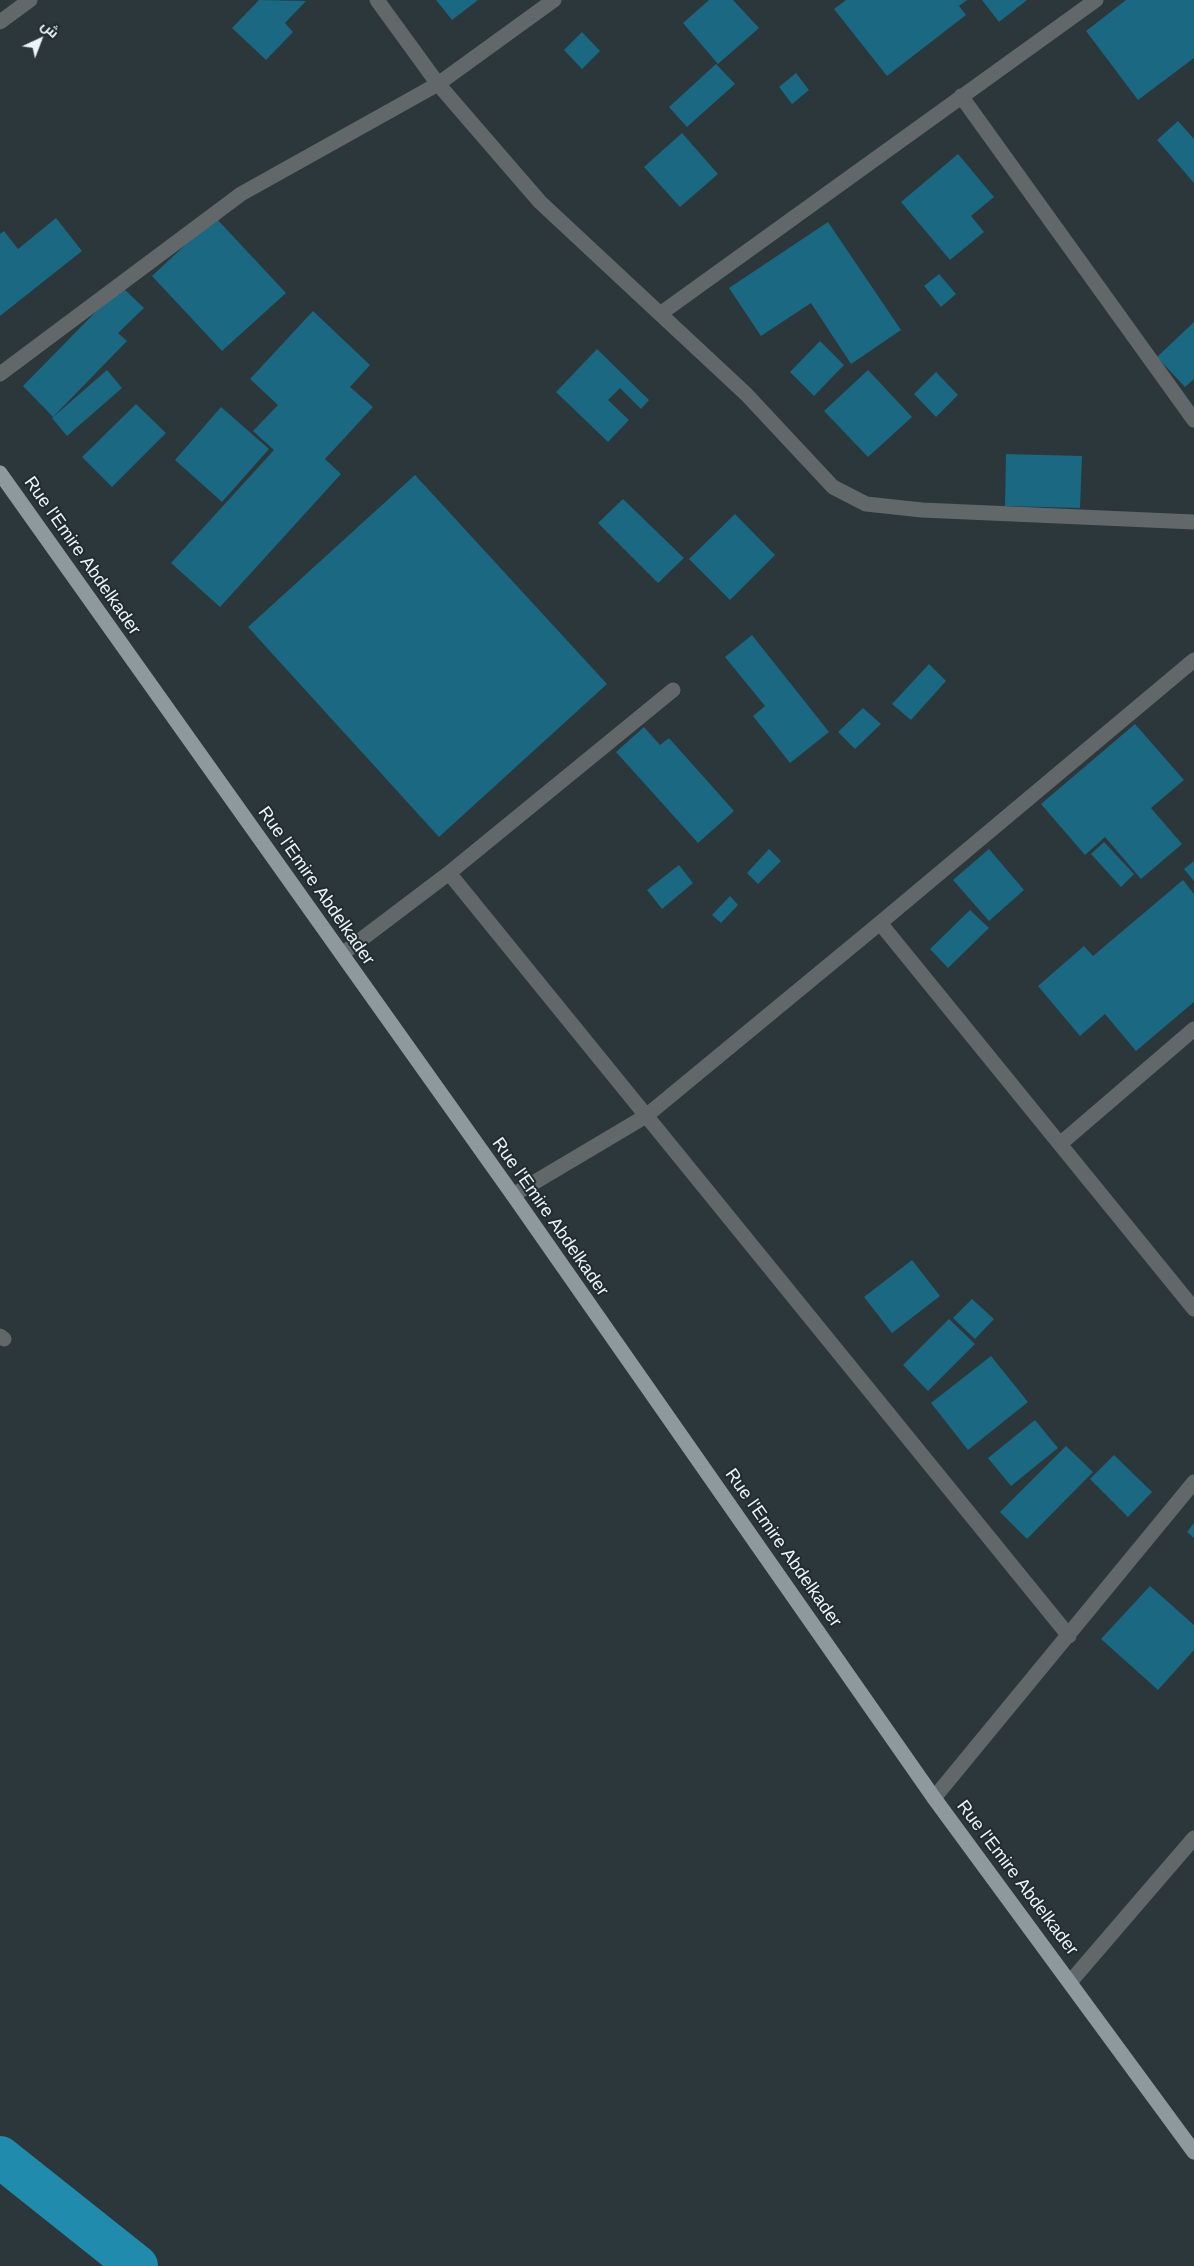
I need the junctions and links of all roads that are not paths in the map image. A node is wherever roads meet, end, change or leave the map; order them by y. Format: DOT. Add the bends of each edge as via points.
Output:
graph roads {
  1 [pos="30,0"];
  2 [pos="378,0"];
  3 [pos="554,0"];
  4 [pos="1096,0"];
  5 [pos="0,22"];
  6 [pos="438,84"];
  7 [pos="961,96"];
  8 [pos="660,314"];
  9 [pos="0,374"];
  10 [pos="1194,420"];
  11 [pos="0,473"];
  12 [pos="1194,522"];
  13 [pos="1194,660"];
  14 [pos="673,690"];
  15 [pos="449,873"];
  16 [pos="880,924"];
  17 [pos="342,954"];
  18 [pos="1194,1030"];
  19 [pos="646,1116"];
  20 [pos="1060,1144"];
  21 [pos="513,1195"];
  22 [pos="1194,1309"];
  23 [pos="1194,1482"];
  24 [pos="1069,1636"];
  25 [pos="934,1798"];
  26 [pos="1194,1838"];
  27 [pos="1071,1981"];
  28 [pos="1194,2152"];
  1 -- 5 [label="street"];
  2 -- 6 [label="street"];
  3 -- 6 [label="street"];
  4 -- 7 [label="street"];
  6 -- 8 [label="street" via="540,202"];
  6 -- 9 [label="street" via="242,194"];
  7 -- 8 [label="street"];
  7 -- 10 [label="street"];
  8 -- 12 [label="street" via="746,394 833,487 866,504 922,510"];
  11 -- 17 [label="main road, Rue l'Emire Abdelkader"];
  13 -- 16 [label="street"];
  14 -- 15 [label="street"];
  15 -- 17 [label="street"];
  15 -- 19 [label="street"];
  16 -- 19 [label="street"];
  16 -- 20 [label="street"];
  17 -- 21 [label="main road, Rue l'Emire Abdelkader"];
  18 -- 20 [label="street"];
  19 -- 21 [label="street"];
  19 -- 24 [label="street"];
  20 -- 22 [label="street"];
  21 -- 25 [label="main road, Rue l'Emire Abdelkader"];
  23 -- 24 [label="street"];
  24 -- 25 [label="street"];
  25 -- 27 [label="main road, Rue l'Emire Abdelkader"];
  26 -- 27 [label="street"];
  27 -- 28 [label="main road, Rue l'Emire Abdelkader"];
}
